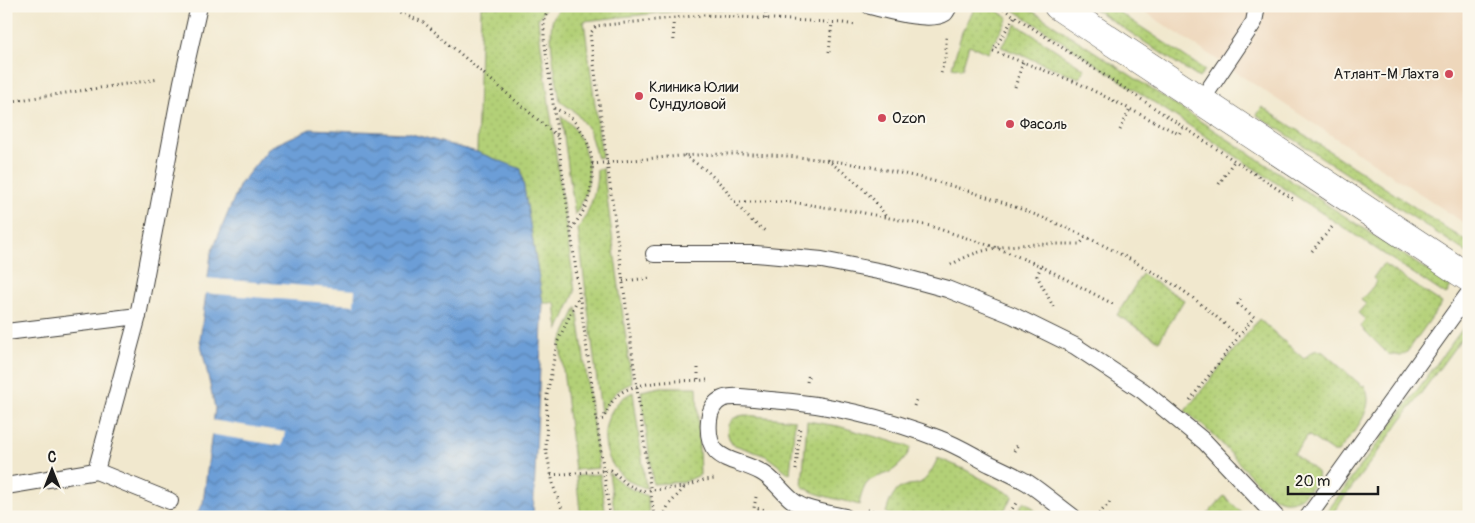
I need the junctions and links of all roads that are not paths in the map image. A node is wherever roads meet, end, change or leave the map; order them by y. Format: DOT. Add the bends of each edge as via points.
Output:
graph roads {
  1 [pos="199,6"];
  2 [pos="870,6"];
  3 [pos="950,6"];
  4 [pos="1058,6"];
  5 [pos="1257,6"];
  6 [pos="1201,101"];
  7 [pos="654,254"];
  8 [pos="1469,278"];
  9 [pos="1469,293"];
  10 [pos="138,316"];
  11 [pos="6,332"];
  12 [pos="96,471"];
  13 [pos="6,486"];
  14 [pos="170,502"];
  15 [pos="845,517"];
  16 [pos="1073,517"];
  17 [pos="1276,517"];
  18 [pos="1308,517"];
  1 -- 10 [label="lane"];
  2 -- 3 [label="lane" via="925,17 946,13"];
  4 -- 6 [label="street"];
  5 -- 6 [label="lane" via="1254,22"];
  6 -- 8 [label="street"];
  7 -- 17 [label="lane" via="756,254 822,260 947,289 1012,315 1075,346 1143,391 1205,442"];
  9 -- 18 [label="lane"];
  10 -- 11 [label="lane"];
  10 -- 12 [label="lane"];
  12 -- 13 [label="lane"];
  12 -- 14 [label="lane"];
  15 -- 16 [label="lane" via="798,504 776,482 717,453 708,431 712,407 722,399 736,398 803,403 866,415 942,439 1028,483"];
}
